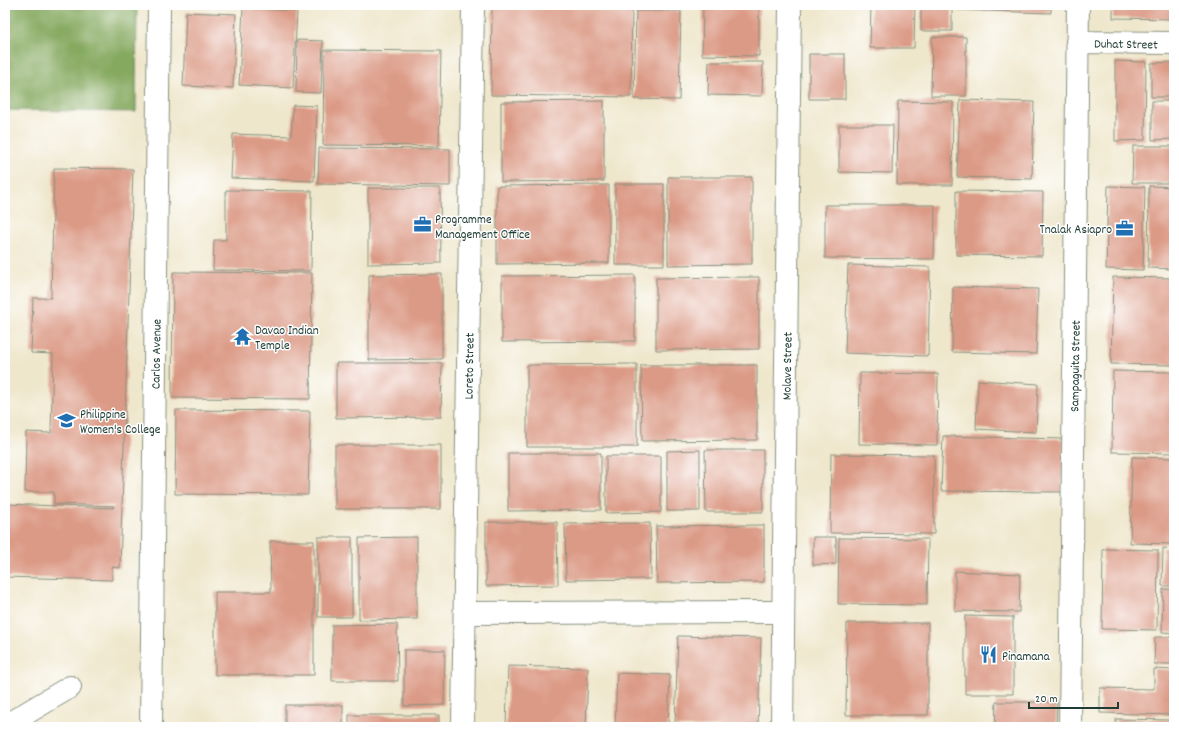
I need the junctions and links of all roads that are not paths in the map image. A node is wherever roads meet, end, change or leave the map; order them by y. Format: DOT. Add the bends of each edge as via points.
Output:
graph roads {
  1 [pos="159,5"];
  2 [pos="473,5"];
  3 [pos="790,5"];
  4 [pos="1078,5"];
  5 [pos="1077,42"];
  6 [pos="1174,43"];
  7 [pos="783,612"];
  8 [pos="465,614"];
  9 [pos="70,688"];
  10 [pos="5,726"];
  11 [pos="151,727"];
  12 [pos="463,727"];
  13 [pos="782,727"];
  14 [pos="1070,727"];
  1 -- 11 [label="street, Carlos Avenue"];
  2 -- 8 [label="street, Loreto Street"];
  3 -- 7 [label="street, Molave Street"];
  4 -- 5 [label="street, Sampaguita Street"];
  5 -- 6 [label="street, Duhat Street"];
  5 -- 14 [label="street, Sampaguita Street"];
  7 -- 8 [label="street"];
  7 -- 13 [label="street, Molave Street"];
  8 -- 12 [label="street, Loreto Street"];
  9 -- 10 [label="street"];
}
